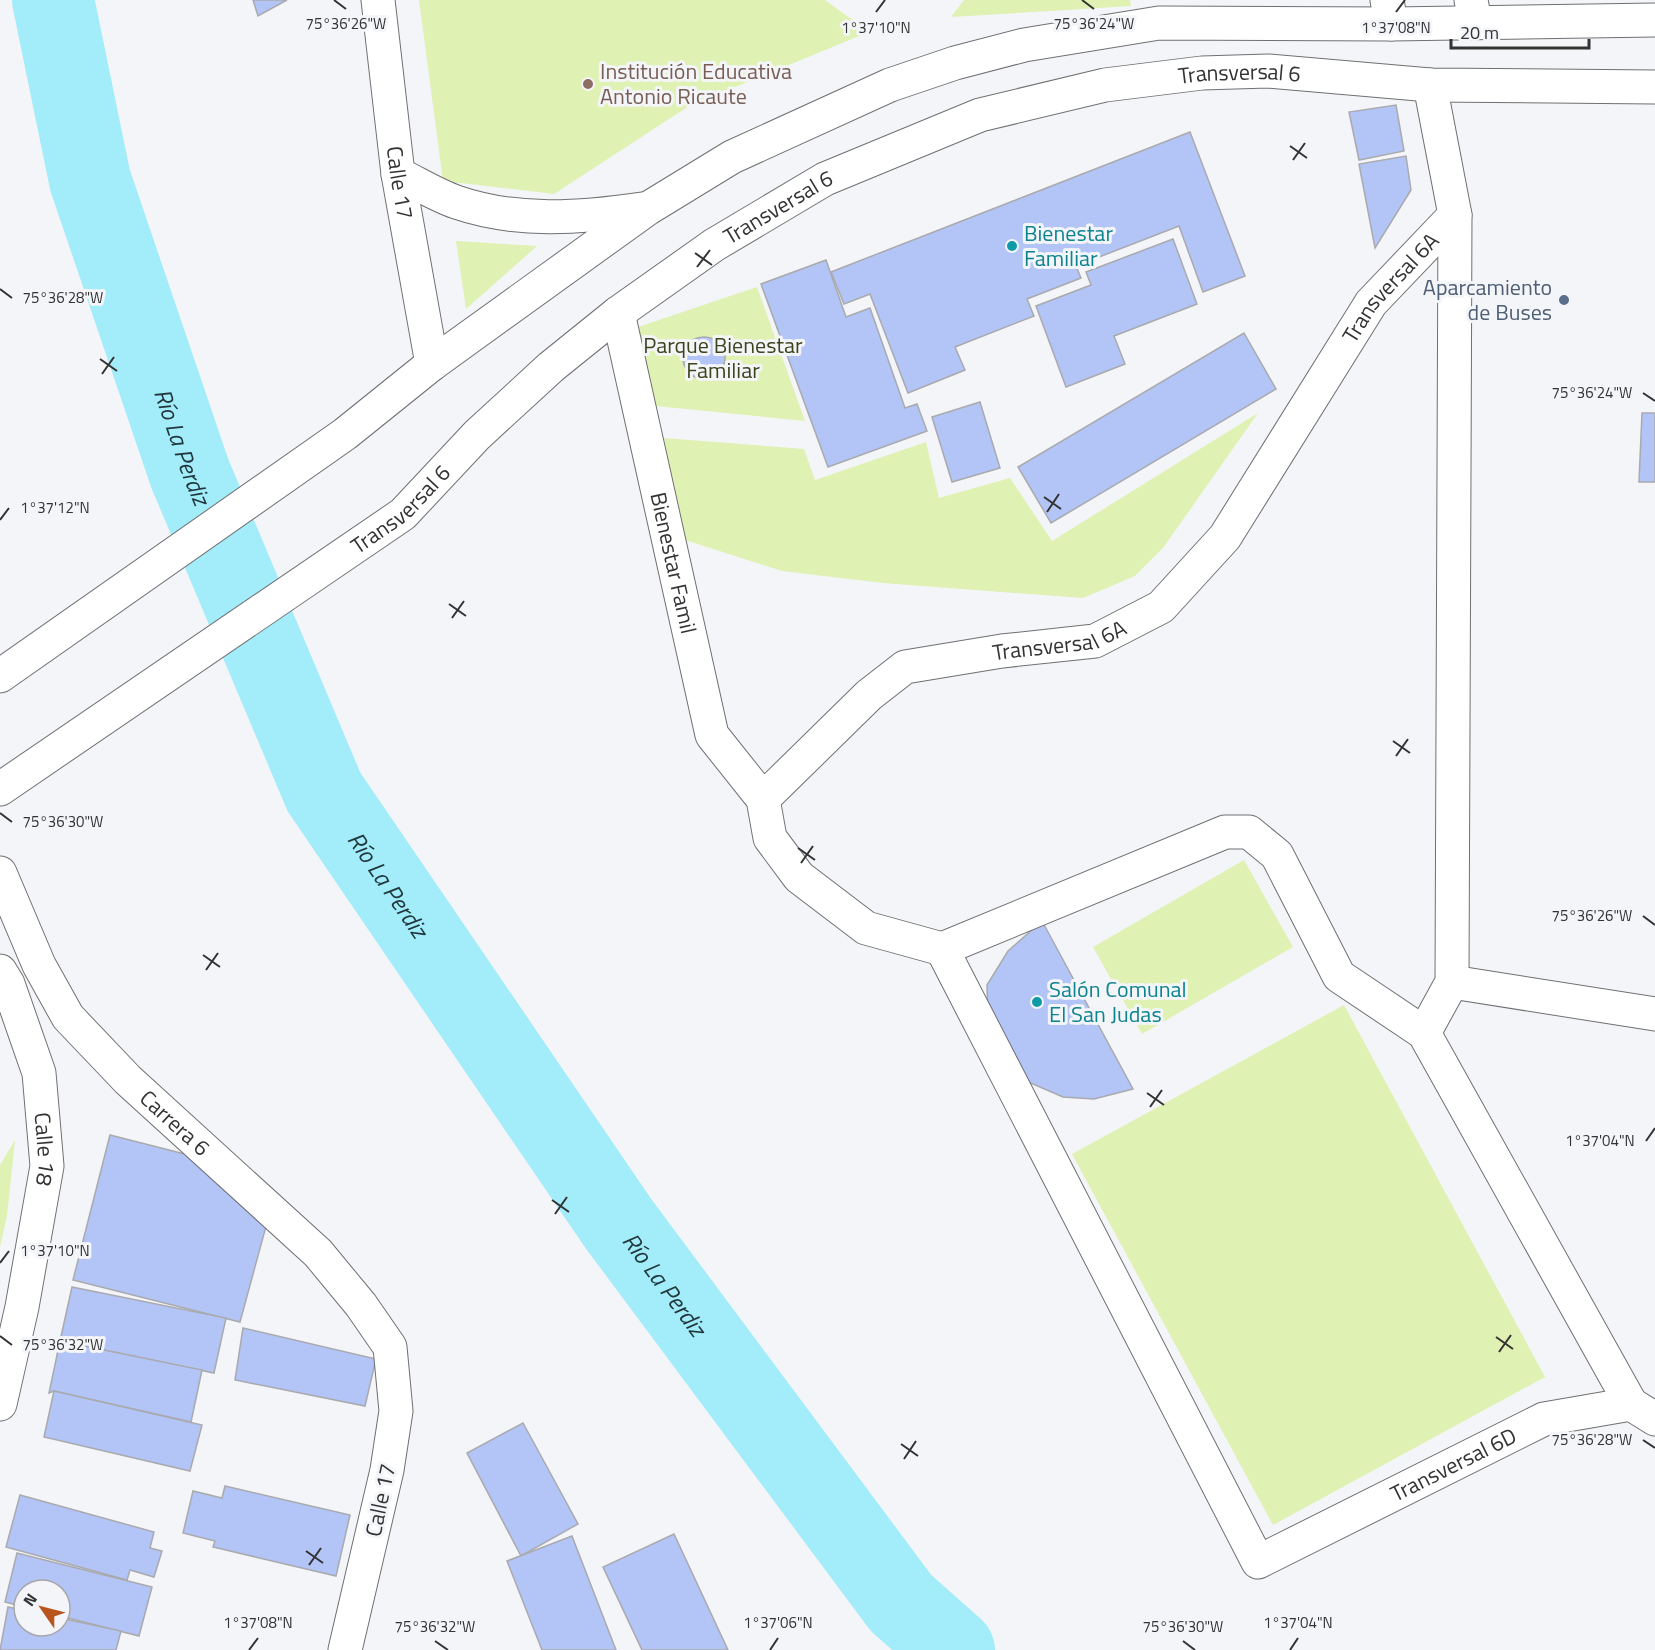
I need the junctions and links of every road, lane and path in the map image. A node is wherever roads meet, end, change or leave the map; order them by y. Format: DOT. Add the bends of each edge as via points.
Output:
graph roads {
  1 [pos="378,0"];
  2 [pos="1473,11"];
  3 [pos="1389,12"];
  4 [pos="1655,20"];
  5 [pos="1430,85"];
  6 [pos="1655,87"];
  7 [pos="398,174"];
  8 [pos="647,208"];
  9 [pos="1455,216"];
  10 [pos="618,313"];
  11 [pos="432,364"];
  12 [pos="0,676"];
  13 [pos="12,780"];
  14 [pos="763,799"];
  15 [pos="0,873"];
  16 [pos="942,949"];
  17 [pos="0,971"];
  18 [pos="1452,982"];
  19 [pos="1655,1014"];
  20 [pos="1424,1032"];
  21 [pos="390,1347"];
  22 [pos="0,1404"];
  23 [pos="1643,1412"];
  24 [pos="345,1650"];
  1 -- 7 [label="main road, Calle 17"];
  2 -- 3 [label="main road"];
  2 -- 4 [label="main road"];
  3 -- 8 [label="main road" via="1159,23 1024,45 955,63 890,85 732,157"];
  5 -- 6 [label="main road, Transversal 6"];
  5 -- 9 [label="main road"];
  5 -- 10 [label="main road, Transversal 6" via="1268,71 1202,73 1104,85 980,115 825,179 714,245"];
  7 -- 8 [label="main road" via="456,202 519,217 584,218"];
  7 -- 11 [label="main road, Calle 17"];
  8 -- 11 [label="main road"];
  9 -- 14 [label="main road, Transversal 6A" via="1371,303 1225,537 1161,607 1095,641 905,667 869,695"];
  9 -- 18 [label="main road"];
  10 -- 13 [label="main road, Transversal 6" via="551,367 477,435 403,514"];
  10 -- 14 [label="main road, Bienestar Famil" via="712,735"];
  11 -- 12 [label="main road" via="345,434"];
  14 -- 16 [label="main road" via="770,838 799,877 866,928"];
  15 -- 21 [label="main road, Carrera 6" via="39,965 68,1017 128,1080 318,1253"];
  16 -- 20 [label="main road" via="1225,832 1249,832 1277,855 1339,976"];
  16 -- 23 [label="main road, Transversal 6D" via="1258,1562 1544,1419"];
  17 -- 22 [label="main road, Calle 18" via="39,1074 47,1166"];
  18 -- 19 [label="main road"];
  18 -- 20 [label="main road"];
  20 -- 23 [label="main road"];
  21 -- 24 [label="main road, Calle 17" via="396,1411"];
}
